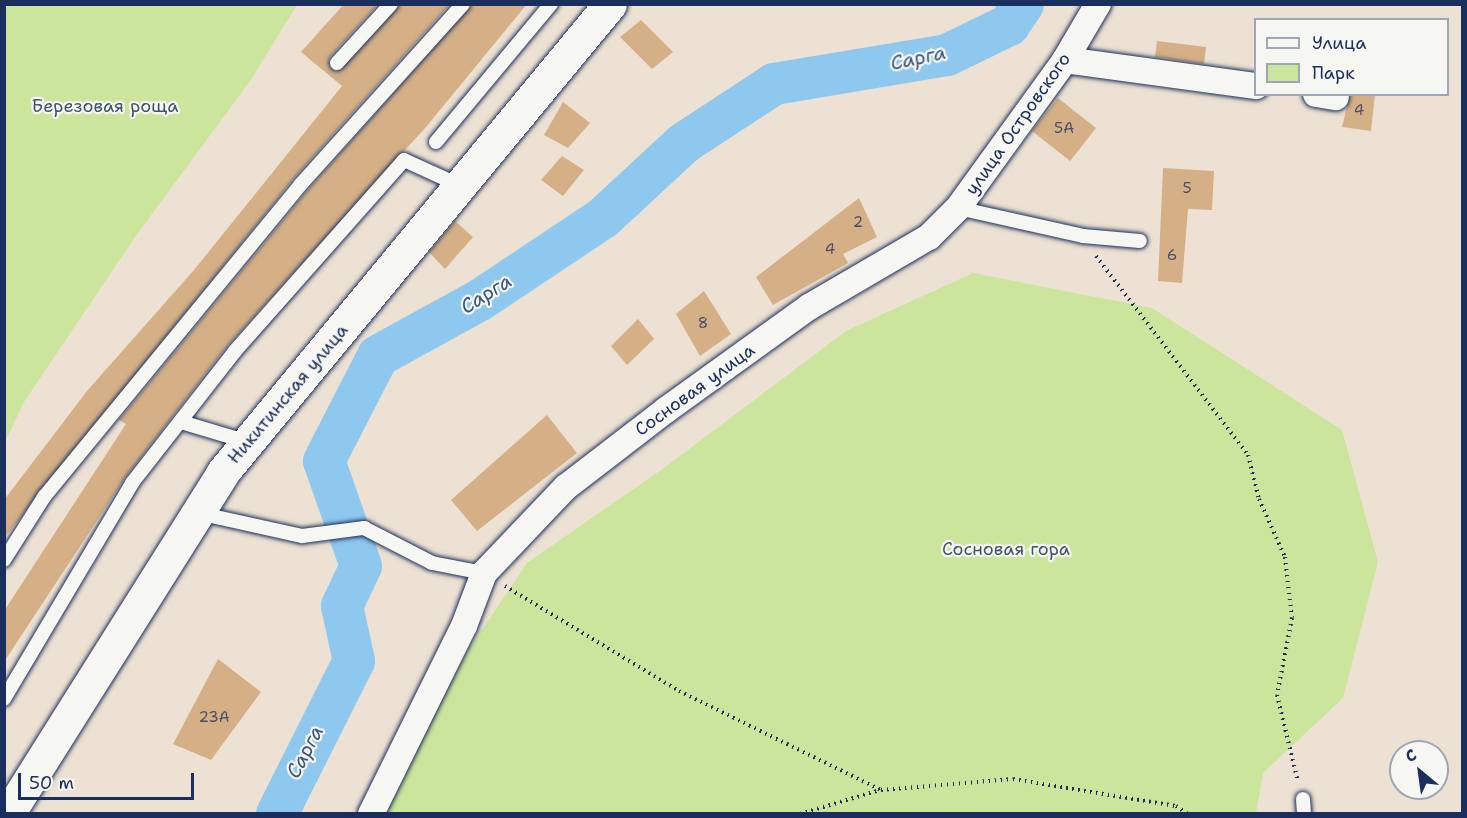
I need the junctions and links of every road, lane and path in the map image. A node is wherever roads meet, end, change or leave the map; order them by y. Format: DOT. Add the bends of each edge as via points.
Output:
graph roads {
  1 [pos="391,4"];
  2 [pos="463,4"];
  3 [pos="550,4"];
  4 [pos="610,4"];
  5 [pos="1098,4"];
  6 [pos="1065,60"];
  7 [pos="337,63"];
  8 [pos="1254,86"];
  9 [pos="436,142"];
  10 [pos="461,186"];
  11 [pos="958,208"];
  12 [pos="1083,236"];
  13 [pos="929,237"];
  14 [pos="1140,241"];
  15 [pos="181,422"];
  16 [pos="248,442"];
  17 [pos="197,513"];
  18 [pos="4,560"];
  19 [pos="484,573"];
  20 [pos="4,699"];
  21 [pos="881,790"];
  22 [pos="1304,806"];
  23 [pos="8,813"];
  24 [pos="371,813"];
  25 [pos="800,813"];
  26 [pos="1188,813"];
  1 -- 7 [label="lane"];
  2 -- 18 [label="lane" via="300,184 44,497"];
  3 -- 9 [label="lane"];
  4 -- 10 [label="street, Никитинская улица"];
  5 -- 6 [label="street, улица Островского"];
  6 -- 8 [label="street"];
  6 -- 11 [label="street, улица Островского"];
  10 -- 15 [label="lane" via="404,160 235,351"];
  10 -- 16 [label="street, Никитинская улица"];
  11 -- 12 [label="lane"];
  11 -- 13 [label="street, улица Островского"];
  12 -- 14 [label="lane"];
  12 -- 22 [label="path" via="1146,327 1183,364 1248,455 1284,557 1292,618 1277,695"];
  13 -- 19 [label="street, Сосновая улица" via="809,307 666,410 566,487"];
  15 -- 16 [label="lane"];
  15 -- 20 [label="lane" via="126,492"];
  16 -- 17 [label="street, Никитинская улица"];
  17 -- 19 [label="lane" via="302,536 364,528 432,563"];
  17 -- 23 [label="street, Никитинская улица"];
  19 -- 21 [label="path" via="679,691"];
  19 -- 24 [label="street, Сосновая улица"];
  21 -- 25 [label="path"];
  21 -- 26 [label="path" via="1013,779 1176,806"];
}
